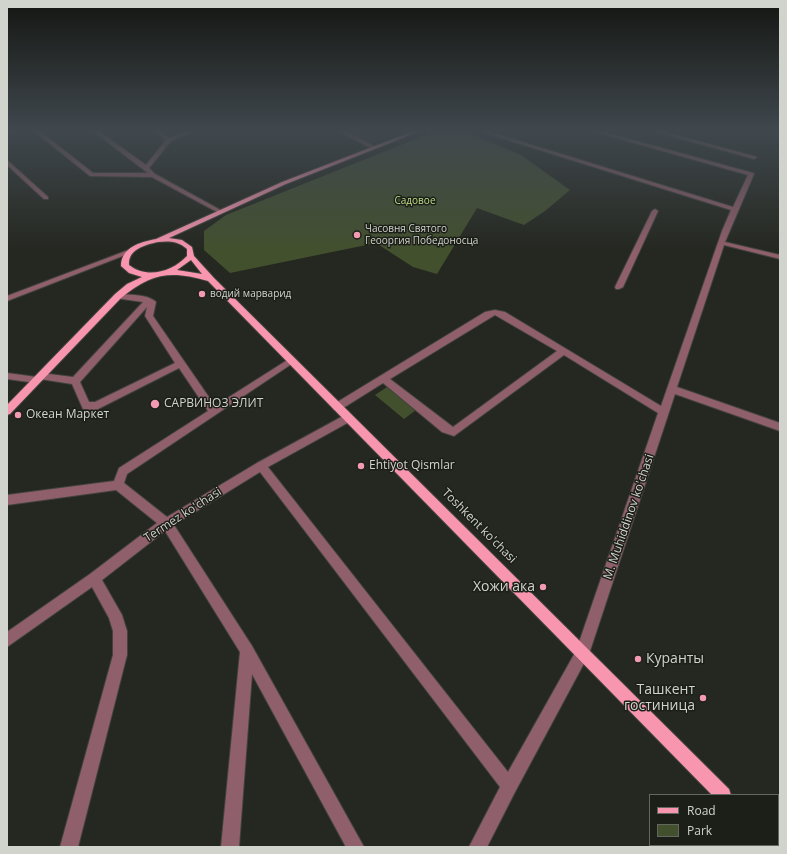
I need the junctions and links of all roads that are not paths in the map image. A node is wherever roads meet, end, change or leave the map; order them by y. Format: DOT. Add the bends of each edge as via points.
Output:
graph roads {
  1 [pos="18,172"];
  2 [pos="88,172"];
  3 [pos="150,172"];
  4 [pos="313,172"];
  5 [pos="613,172"];
  6 [pos="743,172"];
  7 [pos="154,175"];
  8 [pos="46,198"];
  9 [pos="734,209"];
  10 [pos="656,211"];
  11 [pos="221,212"];
  12 [pos="211,216"];
  13 [pos="188,238"];
  14 [pos="158,240"];
  15 [pos="722,243"];
  16 [pos="131,251"];
  17 [pos="191,256"];
  18 [pos="780,257"];
  19 [pos="129,271"];
  20 [pos="165,272"];
  21 [pos="151,275"];
  22 [pos="211,280"];
  23 [pos="619,287"];
  24 [pos="118,296"];
  25 [pos="7,299"];
  26 [pos="149,300"];
  27 [pos="564,351"];
  28 [pos="292,361"];
  29 [pos="180,364"];
  30 [pos="7,376"];
  31 [pos="38,378"];
  32 [pos="383,378"];
  33 [pos="75,381"];
  34 [pos="672,389"];
  35 [pos="337,407"];
  36 [pos="7,411"];
  37 [pos="214,412"];
  38 [pos="664,412"];
  39 [pos="348,418"];
  40 [pos="780,427"];
  41 [pos="261,466"];
  42 [pos="118,485"];
  43 [pos="7,500"];
  44 [pos="166,523"];
  45 [pos="94,578"];
  46 [pos="7,640"];
  47 [pos="247,651"];
  48 [pos="582,654"];
  49 [pos="509,786"];
  50 [pos="722,794"];
  51 [pos="69,847"];
  52 [pos="230,847"];
  53 [pos="355,847"];
  54 [pos="478,847"];
  1 -- 8 [label="street"];
  2 -- 7 [label="street" via="92,175"];
  3 -- 7 [label="street"];
  4 -- 11 [label="main road"];
  5 -- 9 [label="street"];
  6 -- 9 [label="street, M. Muhiddinov ko'chasi" via="751,174"];
  7 -- 11 [label="street"];
  9 -- 15 [label="street, M. Muhiddinov ko'chasi"];
  10 -- 23 [label="street"];
  11 -- 12 [label="main road"];
  12 -- 13 [label="main road" via="196,226"];
  12 -- 14 [label="main road"];
  13 -- 14 [label="main road"];
  13 -- 17 [label="main road"];
  14 -- 16 [label="main road"];
  15 -- 18 [label="street"];
  15 -- 34 [label="street, M. Muhiddinov ko'chasi"];
  16 -- 19 [label="main road" via="124,261"];
  16 -- 25 [label="street"];
  17 -- 20 [label="main road" via="182,265"];
  17 -- 22 [label="main road, Toshkent ko'chasi"];
  19 -- 21 [label="main road"];
  19 -- 24 [label="main road" via="126,284"];
  20 -- 21 [label="main road"];
  20 -- 22 [label="main road" via="188,273"];
  21 -- 24 [label="main road"];
  22 -- 28 [label="main road, Toshkent ko'chasi"];
  24 -- 26 [label="street"];
  24 -- 31 [label="main road"];
  26 -- 29 [label="street" via="152,302 149,316"];
  26 -- 33 [label="street"];
  27 -- 32 [label="street" via="502,314 492,312"];
  27 -- 32 [label="street" via="454,432 446,429"];
  27 -- 38 [label="street"];
  28 -- 35 [label="main road, Toshkent ko'chasi"];
  28 -- 37 [label="street"];
  29 -- 33 [label="street" via="96,406 86,406"];
  29 -- 37 [label="street"];
  30 -- 31 [label="street"];
  31 -- 33 [label="street"];
  31 -- 36 [label="main road"];
  32 -- 35 [label="street"];
  34 -- 38 [label="street, M. Muhiddinov ko'chasi"];
  34 -- 40 [label="street"];
  35 -- 39 [label="main road, Toshkent ko'chasi"];
  37 -- 42 [label="street" via="123,471"];
  38 -- 48 [label="street, M. Muhiddinov ko'chasi"];
  39 -- 41 [label="street, Termez ko'chasi"];
  39 -- 48 [label="main road, Toshkent ko'chasi"];
  41 -- 44 [label="street, Termez ko'chasi"];
  41 -- 49 [label="street"];
  42 -- 43 [label="street"];
  42 -- 44 [label="street"];
  44 -- 45 [label="street, Termez ko'chasi"];
  44 -- 47 [label="street"];
  45 -- 46 [label="street, Termez ko'chasi"];
  45 -- 51 [label="street" via="115,615 120,631 120,655"];
  47 -- 52 [label="street"];
  47 -- 53 [label="street"];
  48 -- 49 [label="street, M. Muhiddinov ko'chasi"];
  48 -- 50 [label="main road, Toshkent ko'chasi"];
  49 -- 54 [label="street, M. Muhiddinov ko'chasi"];
}
